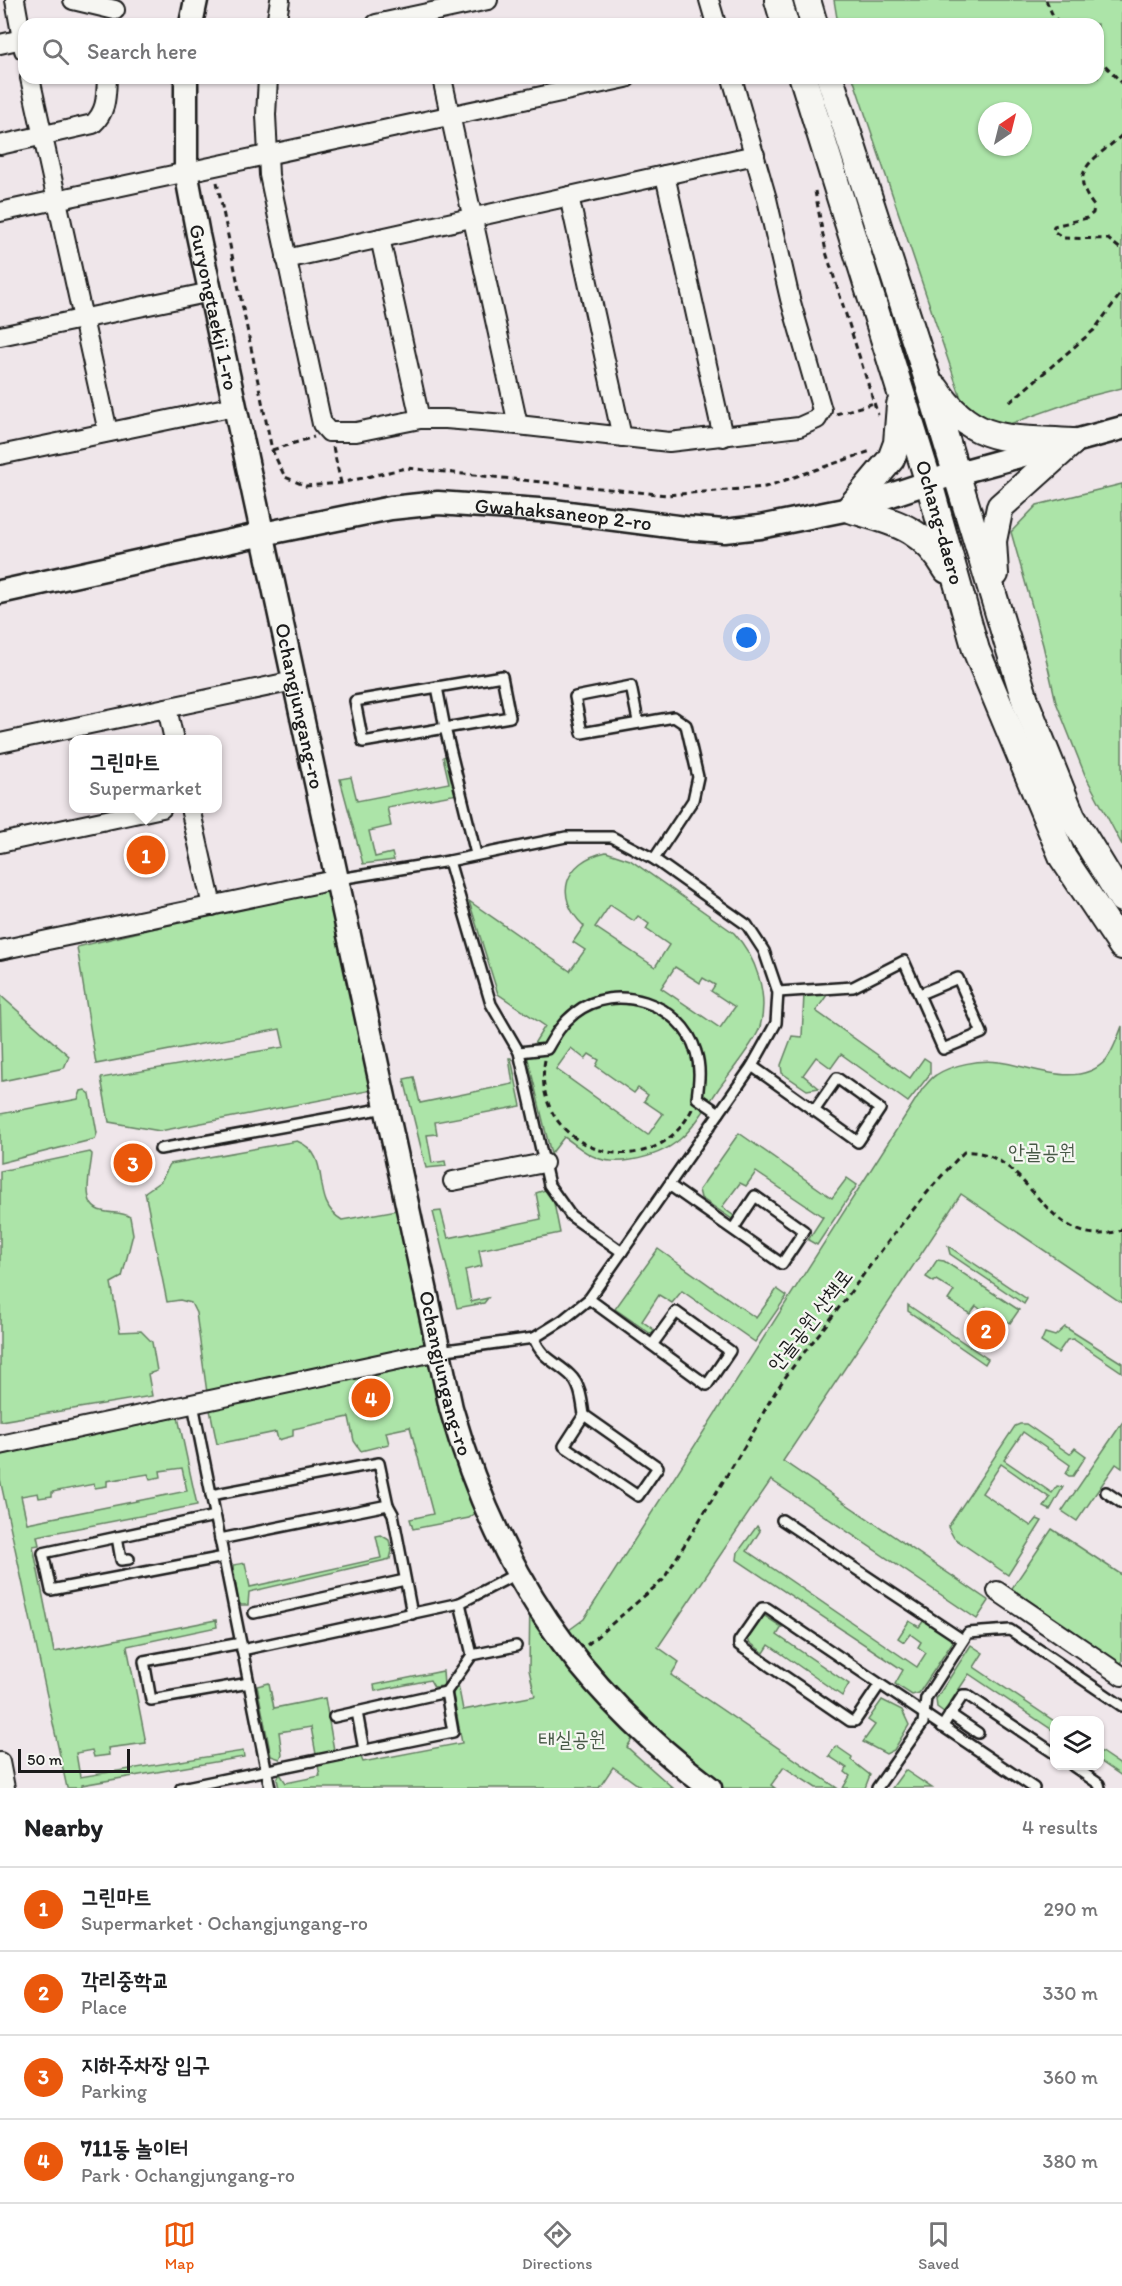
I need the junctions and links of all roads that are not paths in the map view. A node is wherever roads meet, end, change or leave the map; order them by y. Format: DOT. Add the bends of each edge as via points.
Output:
graph roads {
  1 [pos="15,0"];
  2 [pos="73,0"];
  3 [pos="196,0"];
  4 [pos="280,0"];
  5 [pos="488,0"];
  6 [pos="709,0"];
  7 [pos="778,0"];
  8 [pos="807,0"];
  9 [pos="115,11"];
  10 [pos="429,12"];
  11 [pos="18,18"];
  12 [pos="192,18"];
  13 [pos="277,18"];
  14 [pos="402,18"];
  15 [pos="714,18"];
  16 [pos="782,18"];
  17 [pos="812,18"];
  18 [pos="0,44"];
  19 [pos="18,44"];
  20 [pos="31,84"];
  21 [pos="108,84"];
  22 [pos="186,84"];
  23 [pos="268,84"];
  24 [pos="443,84"];
  25 [pos="597,84"];
  26 [pos="734,84"];
  27 [pos="805,84"];
  28 [pos="832,84"];
  29 [pos="450,115"];
  30 [pos="43,136"];
  31 [pos="0,145"];
  32 [pos="267,154"];
  33 [pos="755,155"];
  34 [pos="186,171"];
  35 [pos="665,175"];
  36 [pos="569,196"];
  37 [pos="57,200"];
  38 [pos="0,212"];
  39 [pos="472,218"];
  40 [pos="380,238"];
  41 [pos="286,259"];
  42 [pos="211,292"];
  43 [pos="83,318"];
  44 [pos="0,336"];
  45 [pos="927,377"];
  46 [pos="900,391"];
  47 [pos="235,406"];
  48 [pos="420,419"];
  49 [pos="518,424"];
  50 [pos="1122,428"];
  51 [pos="108,432"];
  52 [pos="723,437"];
  53 [pos="622,438"];
  54 [pos="1072,442"];
  55 [pos="0,455"];
  56 [pos="954,474"];
  57 [pos="929,483"];
  58 [pos="849,509"];
  59 [pos="263,534"];
  60 [pos="959,591"];
  61 [pos="0,592"];
  62 [pos="997,610"];
  63 [pos="294,681"];
  64 [pos="437,687"];
  65 [pos="167,708"];
  66 [pos="638,721"];
  67 [pos="445,728"];
  68 [pos="173,735"];
  69 [pos="0,742"];
  70 [pos="139,813"];
  71 [pos="191,813"];
  72 [pos="0,843"];
  73 [pos="476,854"];
  74 [pos="654,859"];
  75 [pos="449,861"];
  76 [pos="339,879"];
  77 [pos="1122,899"];
  78 [pos="212,906"];
  79 [pos="1122,946"];
  80 [pos="0,950"];
  81 [pos="778,992"];
  82 [pos="920,994"];
  83 [pos="519,1052"];
  84 [pos="752,1066"];
  85 [pos="387,1107"];
  86 [pos="814,1111"];
  87 [pos="719,1113"];
  88 [pos="160,1149"];
  89 [pos="543,1163"];
  90 [pos="453,1181"];
  91 [pos="669,1185"];
  92 [pos="733,1229"];
  93 [pos="621,1252"];
  94 [pos="589,1299"];
  95 [pos="534,1338"];
  96 [pos="652,1345"];
  97 [pos="439,1351"];
  98 [pos="193,1404"];
  99 [pos="584,1415"];
  100 [pos="0,1445"];
  101 [pos="1106,1492"];
  102 [pos="211,1495"];
  103 [pos="1122,1503"];
  104 [pos="388,1505"];
  105 [pos="215,1516"];
  106 [pos="782,1520"];
  107 [pos="117,1537"];
  108 [pos="220,1539"];
  109 [pos="224,1557"];
  110 [pos="518,1573"];
  111 [pos="124,1576"];
  112 [pos="405,1580"];
  113 [pos="997,1591"];
  114 [pos="460,1603"];
  115 [pos="254,1613"];
  116 [pos="412,1614"];
  117 [pos="963,1640"];
  118 [pos="516,1646"];
  119 [pos="242,1647"];
  120 [pos="472,1655"];
  121 [pos="1122,1676"];
  122 [pos="249,1683"];
  123 [pos="880,1684"];
  124 [pos="446,1692"];
  125 [pos="1122,1706"];
  126 [pos="357,1712"];
  127 [pos="924,1714"];
  128 [pos="950,1714"];
  129 [pos="334,1717"];
  130 [pos="942,1726"];
  131 [pos="978,1733"];
  132 [pos="364,1750"];
  133 [pos="1050,1750"];
  134 [pos="0,1762"];
  135 [pos="266,1770"];
  136 [pos="1078,1770"];
  137 [pos="5,1788"];
  138 [pos="182,1788"];
  139 [pos="270,1788"];
  140 [pos="710,1788"];
  141 [pos="877,1788"];
  142 [pos="1034,1788"];
  143 [pos="1100,1788"];
  1 -- 11 [label="street"];
  2 -- 9 [label="street"];
  3 -- 12 [label="street"];
  4 -- 13 [label="street"];
  5 -- 10 [label="street"];
  6 -- 15 [label="street"];
  7 -- 16 [label="main road"];
  8 -- 17 [label="main road"];
  10 -- 14 [label="street"];
  18 -- 19 [label="street"];
  20 -- 30 [label="street"];
  21 -- 30 [label="street" via="106,105 93,124"];
  22 -- 34 [label="street, Guryongtaekji 1-ro"];
  23 -- 32 [label="street"];
  24 -- 29 [label="street"];
  25 -- 29 [label="street"];
  26 -- 33 [label="street"];
  27 -- 46 [label="main road, Ochang-daero"];
  28 -- 45 [label="main road, Ochang-daero"];
  29 -- 32 [label="street"];
  29 -- 39 [label="street"];
  30 -- 31 [label="street"];
  30 -- 37 [label="street"];
  32 -- 34 [label="street"];
  32 -- 41 [label="street"];
  33 -- 35 [label="street"];
  33 -- 52 [label="street" via="822,410 817,419 799,427"];
  34 -- 37 [label="street"];
  34 -- 42 [label="street, Guryongtaekji 1-ro"];
  35 -- 36 [label="street"];
  35 -- 52 [label="street"];
  36 -- 39 [label="street"];
  36 -- 53 [label="street"];
  37 -- 38 [label="street"];
  37 -- 43 [label="street"];
  39 -- 40 [label="street"];
  39 -- 49 [label="street"];
  40 -- 41 [label="street"];
  40 -- 48 [label="street"];
  41 -- 48 [label="street" via="322,424 329,432 356,432"];
  42 -- 43 [label="street"];
  42 -- 47 [label="street, Guryongtaekji 1-ro"];
  43 -- 44 [label="street"];
  43 -- 51 [label="street"];
  45 -- 54 [label="main road" via="964,423 986,433"];
  45 -- 56 [label="main road, Ochang-daero"];
  46 -- 57 [label="main road, Ochang-daero"];
  46 -- 58 [label="main road" via="897,443 891,459"];
  47 -- 51 [label="street"];
  47 -- 59 [label="street, Guryongtaekji 1-ro"];
  48 -- 49 [label="street"];
  49 -- 53 [label="street"];
  50 -- 54 [label="street, Gwahaksaneop 2-ro"];
  51 -- 55 [label="street"];
  52 -- 53 [label="street" via="669,442"];
  54 -- 56 [label="street, Gwahaksaneop 2-ro"];
  54 -- 62 [label="main road" via="1000,507 993,542"];
  56 -- 57 [label="street, Gwahaksaneop 2-ro"];
  56 -- 62 [label="main road, Ochang-daero"];
  57 -- 58 [label="street, Gwahaksaneop 2-ro"];
  57 -- 60 [label="main road, Ochang-daero"];
  58 -- 59 [label="street, Gwahaksaneop 2-ro" via="724,531 438,503 391,508"];
  58 -- 60 [label="main road" via="914,531 933,547"];
  59 -- 61 [label="street, Gwahaksaneop 2-ro"];
  59 -- 63 [label="street, Ochangjungang-ro"];
  60 -- 79 [label="main road, Ochang-daero" via="976,650 1063,858"];
  62 -- 77 [label="main road, Ochang-daero" via="1026,703 1072,817"];
  63 -- 65 [label="street"];
  63 -- 76 [label="street, Ochangjungang-ro"];
  64 -- 67 [label="lane"];
  64 -- 67 [label="lane" via="502,676 510,717"];
  64 -- 67 [label="lane" via="355,701 363,742"];
  65 -- 68 [label="street"];
  65 -- 69 [label="street"];
  66 -- 66 [label="lane" via="582,733 575,697 631,686"];
  66 -- 74 [label="lane" via="674,717 686,725 698,777 693,800"];
  67 -- 73 [label="lane"];
  70 -- 72 [label="street"];
  71 -- 78 [label="street"];
  73 -- 74 [label="lane" via="566,837 612,837"];
  73 -- 75 [label="lane"];
  74 -- 81 [label="lane" via="747,925 764,951"];
  75 -- 76 [label="lane"];
  75 -- 83 [label="lane" via="491,1004"];
  76 -- 78 [label="street"];
  76 -- 85 [label="street, Ochangjungang-ro"];
  78 -- 80 [label="street"];
  81 -- 82 [label="lane" via="853,987 904,961"];
  81 -- 84 [label="lane" via="776,1023"];
  82 -- 82 [label="lane" via="943,1049 982,1033 958,978"];
  83 -- 87 [label="lane" via="547,1049 559,1028 576,1011 590,1004 622,997 645,1001 667,1012 688,1036 696,1050 700,1074 697,1098"];
  83 -- 89 [label="lane"];
  84 -- 86 [label="lane"];
  84 -- 87 [label="lane"];
  85 -- 88 [label="lane"];
  85 -- 97 [label="street, Ochangjungang-ro"];
  86 -- 86 [label="lane" via="858,1142 880,1108 837,1078"];
  87 -- 91 [label="lane"];
  89 -- 90 [label="street"];
  89 -- 93 [label="lane" via="549,1185 570,1216"];
  91 -- 92 [label="lane"];
  91 -- 93 [label="lane"];
  92 -- 92 [label="lane" via="782,1264 804,1231 754,1197"];
  93 -- 94 [label="lane"];
  94 -- 95 [label="lane"];
  94 -- 96 [label="lane"];
  95 -- 97 [label="lane"];
  95 -- 99 [label="lane" via="539,1351 571,1376 581,1395"];
  96 -- 96 [label="lane" via="707,1385 730,1351 676,1312"];
  97 -- 98 [label="street"];
  97 -- 110 [label="street, Ochangjungang-ro" via="451,1408 472,1475"];
  98 -- 100 [label="street"];
  98 -- 102 [label="lane"];
  99 -- 99 [label="lane" via="564,1446 638,1496 658,1467"];
  101 -- 103 [label="lane"];
  102 -- 104 [label="lane" via="379,1463"];
  102 -- 105 [label="lane"];
  104 -- 108 [label="lane"];
  104 -- 112 [label="lane"];
  105 -- 107 [label="lane"];
  105 -- 108 [label="lane"];
  106 -- 117 [label="lane"];
  107 -- 111 [label="lane" via="125,1559"];
  107 -- 111 [label="lane" via="43,1553 51,1590"];
  108 -- 109 [label="lane"];
  109 -- 111 [label="lane"];
  109 -- 119 [label="lane"];
  110 -- 114 [label="lane"];
  110 -- 140 [label="street, Ochangjungang-ro" via="572,1658 638,1730"];
  112 -- 115 [label="lane"];
  112 -- 116 [label="lane"];
  113 -- 121 [label="street"];
  114 -- 116 [label="lane"];
  114 -- 120 [label="lane"];
  116 -- 119 [label="lane"];
  117 -- 125 [label="lane" via="974,1631 1010,1630"];
  117 -- 127 [label="lane" via="926,1698"];
  118 -- 120 [label="lane"];
  119 -- 122 [label="lane"];
  119 -- 122 [label="lane" via="144,1661 151,1700"];
  120 -- 124 [label="lane"];
  122 -- 135 [label="lane"];
  123 -- 123 [label="lane" via="767,1608 762,1608 739,1641 850,1721 855,1720"];
  123 -- 127 [label="lane"];
  124 -- 126 [label="lane"];
  124 -- 132 [label="lane" via="453,1732"];
  126 -- 129 [label="lane"];
  126 -- 132 [label="lane"];
  127 -- 130 [label="lane"];
  127 -- 141 [label="lane" via="923,1723"];
  128 -- 130 [label="lane"];
  128 -- 131 [label="lane"];
  128 -- 133 [label="lane" via="963,1695 968,1695"];
  130 -- 142 [label="lane"];
  132 -- 135 [label="lane"];
  134 -- 137 [label="street"];
  135 -- 138 [label="lane"];
  135 -- 139 [label="lane"];
  136 -- 143 [label="lane"];
}
